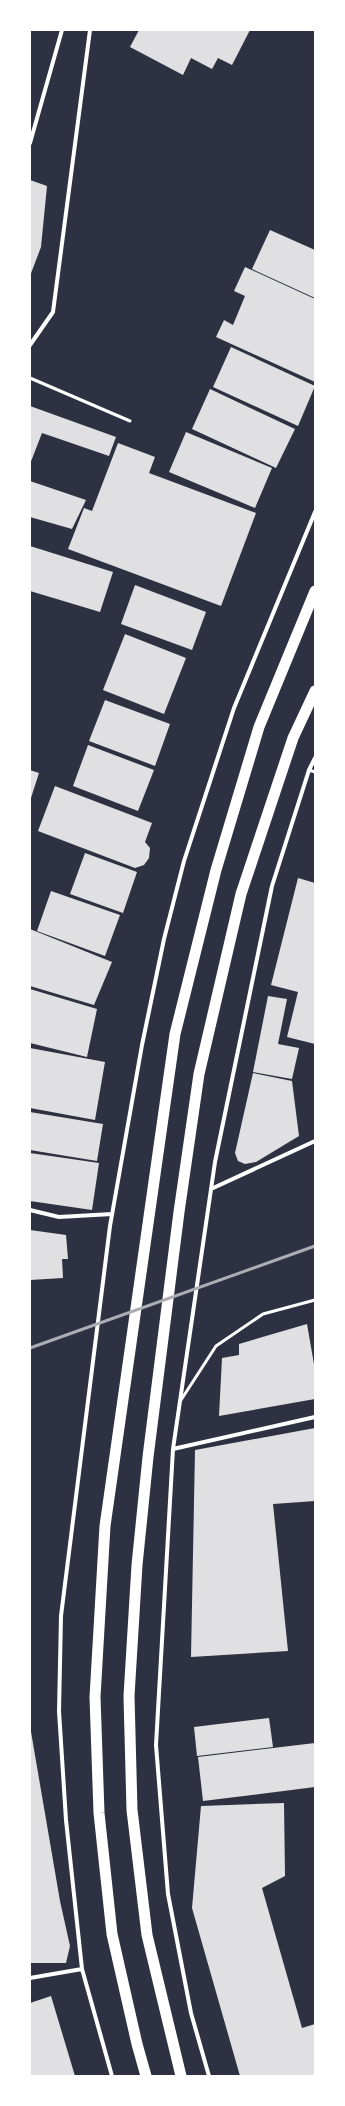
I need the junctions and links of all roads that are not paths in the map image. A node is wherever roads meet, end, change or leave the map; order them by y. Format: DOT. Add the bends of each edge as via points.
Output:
graph roads {
  1 [pos="62,30"];
  2 [pos="90,30"];
  3 [pos="30,143"];
  4 [pos="30,345"];
  5 [pos="30,378"];
  6 [pos="130,421"];
  7 [pos="315,512"];
  8 [pos="315,591"];
  9 [pos="315,691"];
  10 [pos="315,758"];
  11 [pos="309,770"];
  12 [pos="315,772"];
  13 [pos="315,1141"];
  14 [pos="211,1189"];
  15 [pos="30,1210"];
  16 [pos="112,1214"];
  17 [pos="315,1300"];
  18 [pos="179,1404"];
  19 [pos="315,1417"];
  20 [pos="173,1449"];
  21 [pos="82,1969"];
  22 [pos="30,1978"];
  23 [pos="112,2076"];
  24 [pos="146,2076"];
  25 [pos="181,2076"];
  26 [pos="209,2076"];
  1 -- 3 [label="street"];
  2 -- 4 [label="street" via="53,312"];
  5 -- 6 [label="lane"];
  7 -- 16 [label="street" via="234,708 184,860 164,939 142,1045"];
  8 -- 24 [label="highway" via="259,727 216,870 175,1034 105,1526 95,1697 99,1813 112,1934 136,2044"];
  9 -- 25 [label="highway" via="293,738 241,894 199,1074 156,1388 136,1564 129,1696 132,1810 147,1935"];
  10 -- 11 [label="street"];
  11 -- 12 [label="lane"];
  11 -- 14 [label="street" via="272,886"];
  13 -- 14 [label="street"];
  14 -- 18 [label="street"];
  15 -- 16 [label="street" via="59,1217"];
  16 -- 21 [label="street" via="61,1616 59,1711 66,1820"];
  17 -- 18 [label="lane" via="263,1314 216,1346"];
  18 -- 20 [label="street"];
  19 -- 20 [label="street"];
  20 -- 26 [label="street" via="156,1745 168,1894 190,2013"];
  21 -- 22 [label="street"];
  21 -- 23 [label="street"];
}
